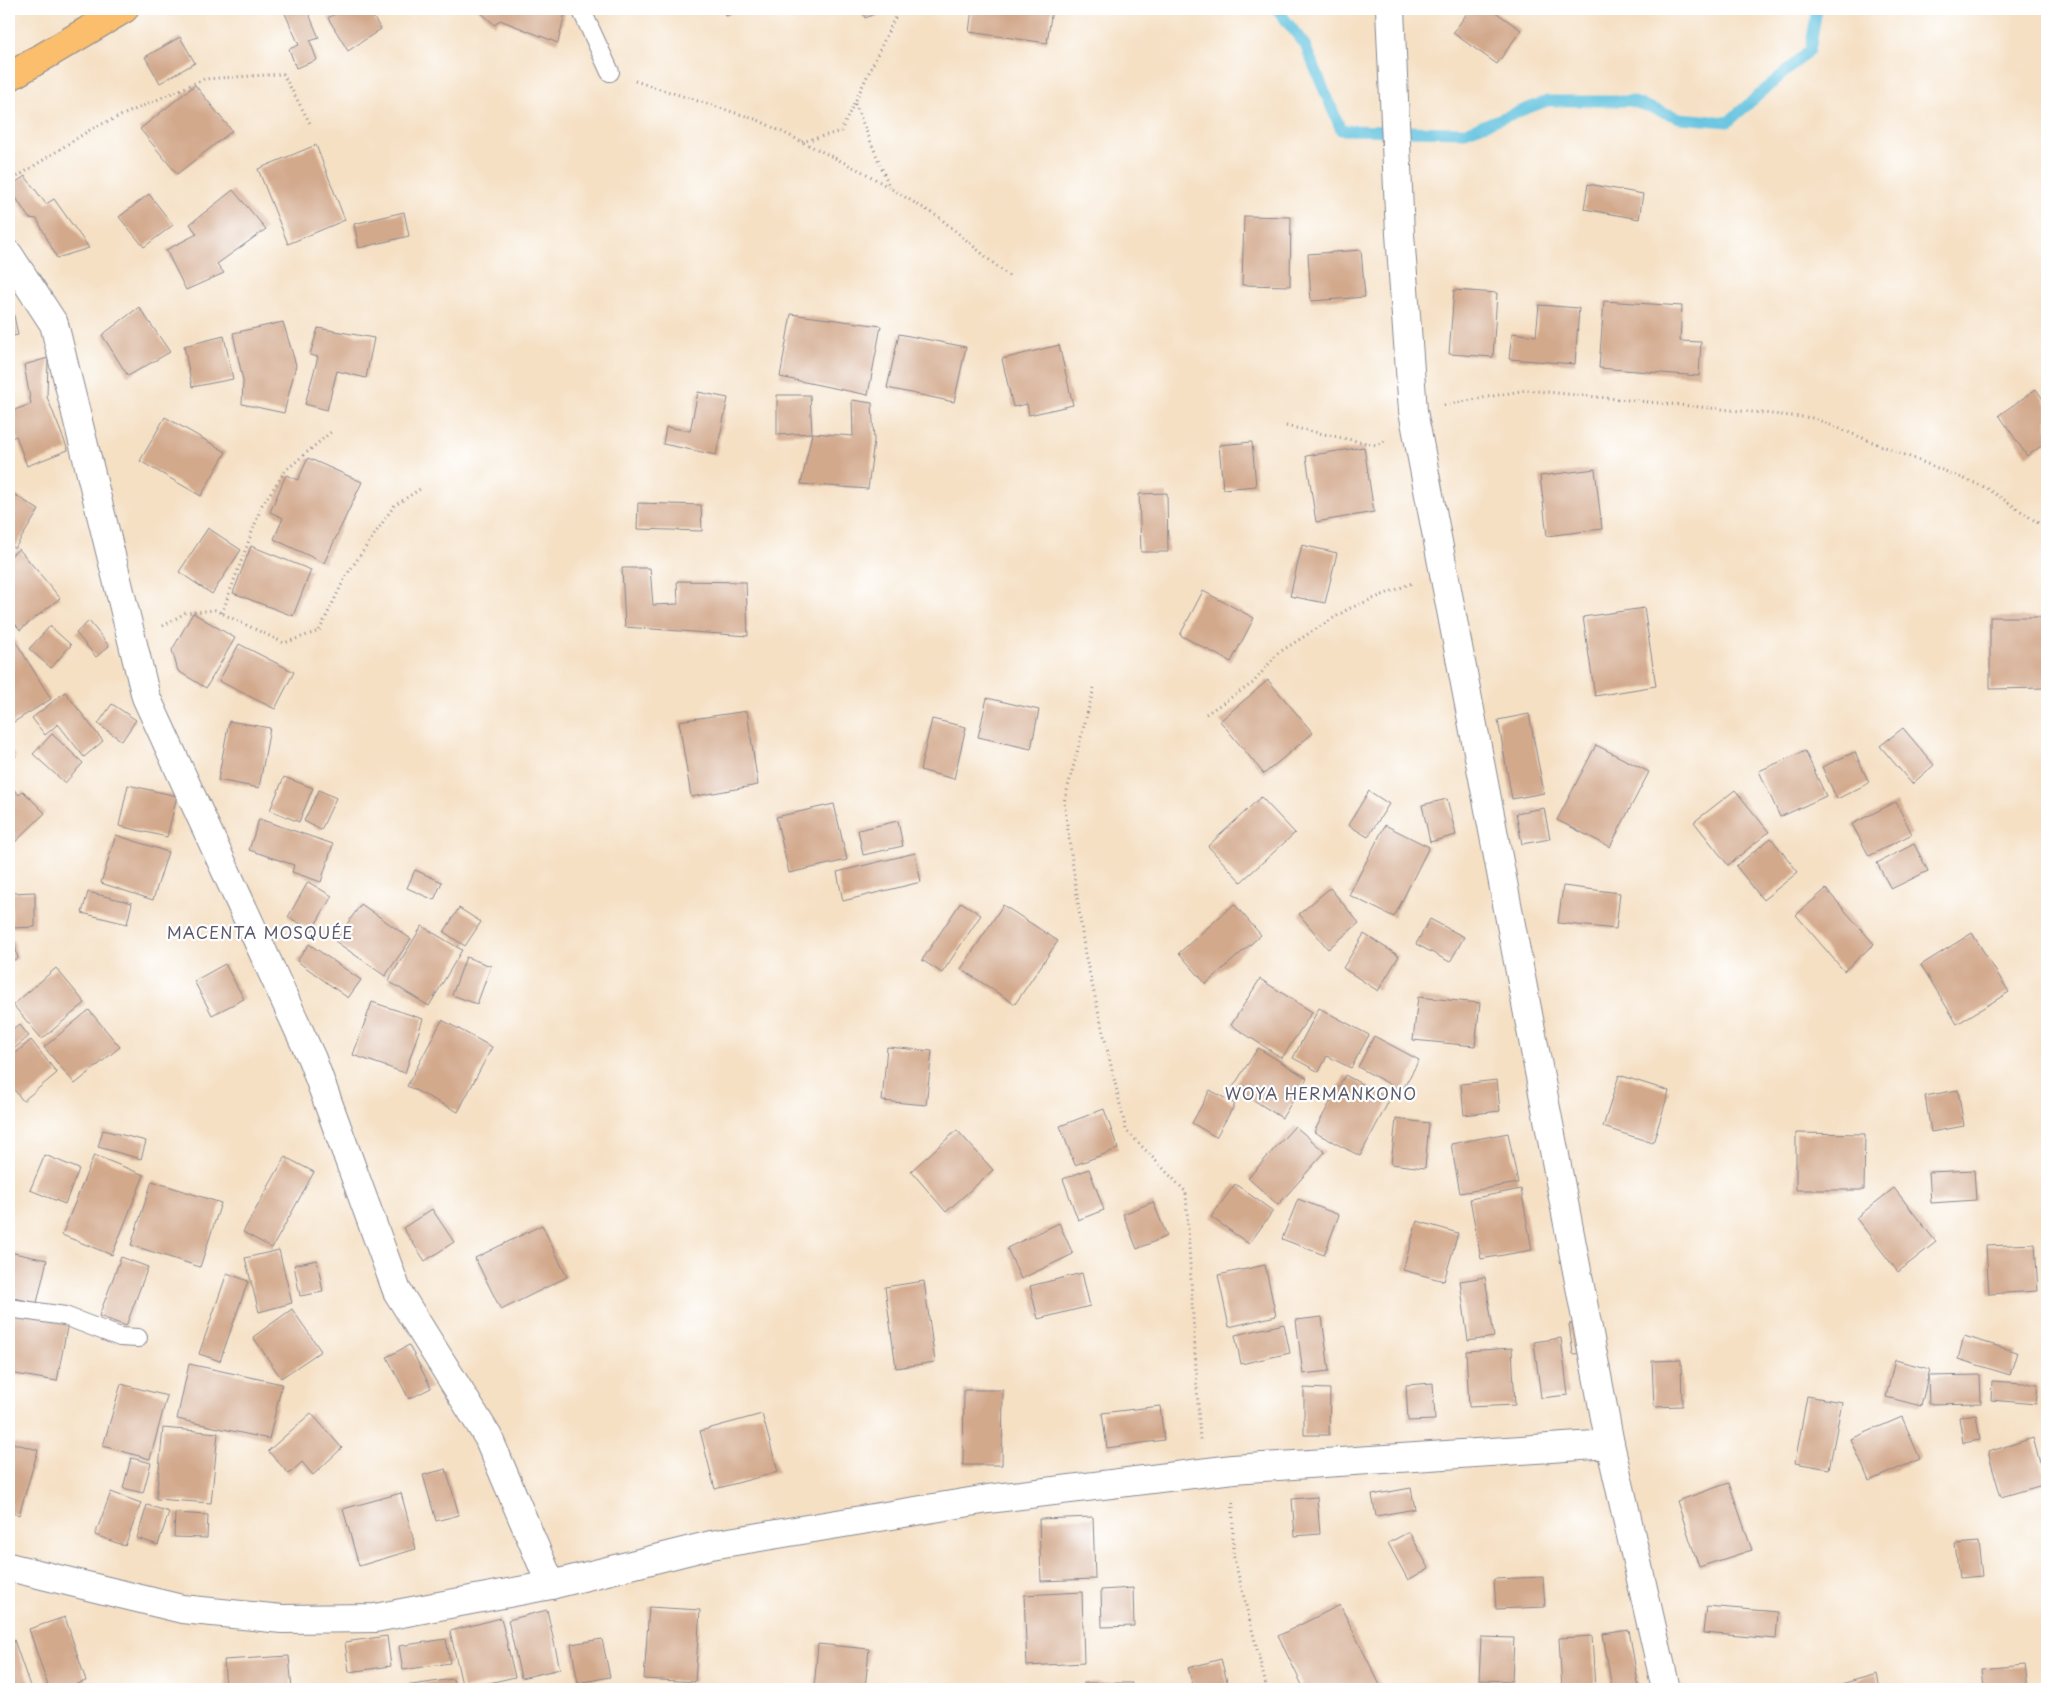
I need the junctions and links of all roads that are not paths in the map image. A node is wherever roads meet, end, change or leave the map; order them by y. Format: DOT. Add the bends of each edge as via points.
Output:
graph roads {
  1 [pos="124,9"];
  2 [pos="581,9"];
  3 [pos="1390,9"];
  4 [pos="610,72"];
  5 [pos="9,77"];
  6 [pos="9,254"];
  7 [pos="9,1308"];
  8 [pos="138,1338"];
  9 [pos="1610,1444"];
  10 [pos="9,1567"];
  11 [pos="550,1585"];
  12 [pos="1666,1689"];
  1 -- 5 [label="highway"];
  2 -- 4 [label="lane"];
  3 -- 9 [label="street" via="1414,418"];
  6 -- 11 [label="street" via="54,324 146,697 312,1059 397,1291 488,1437"];
  7 -- 8 [label="lane" via="65,1316 120,1337"];
  9 -- 11 [label="street" via="1233,1469 988,1499 711,1545"];
  9 -- 12 [label="street"];
  10 -- 11 [label="street" via="182,1609 282,1619 375,1618"];
}
